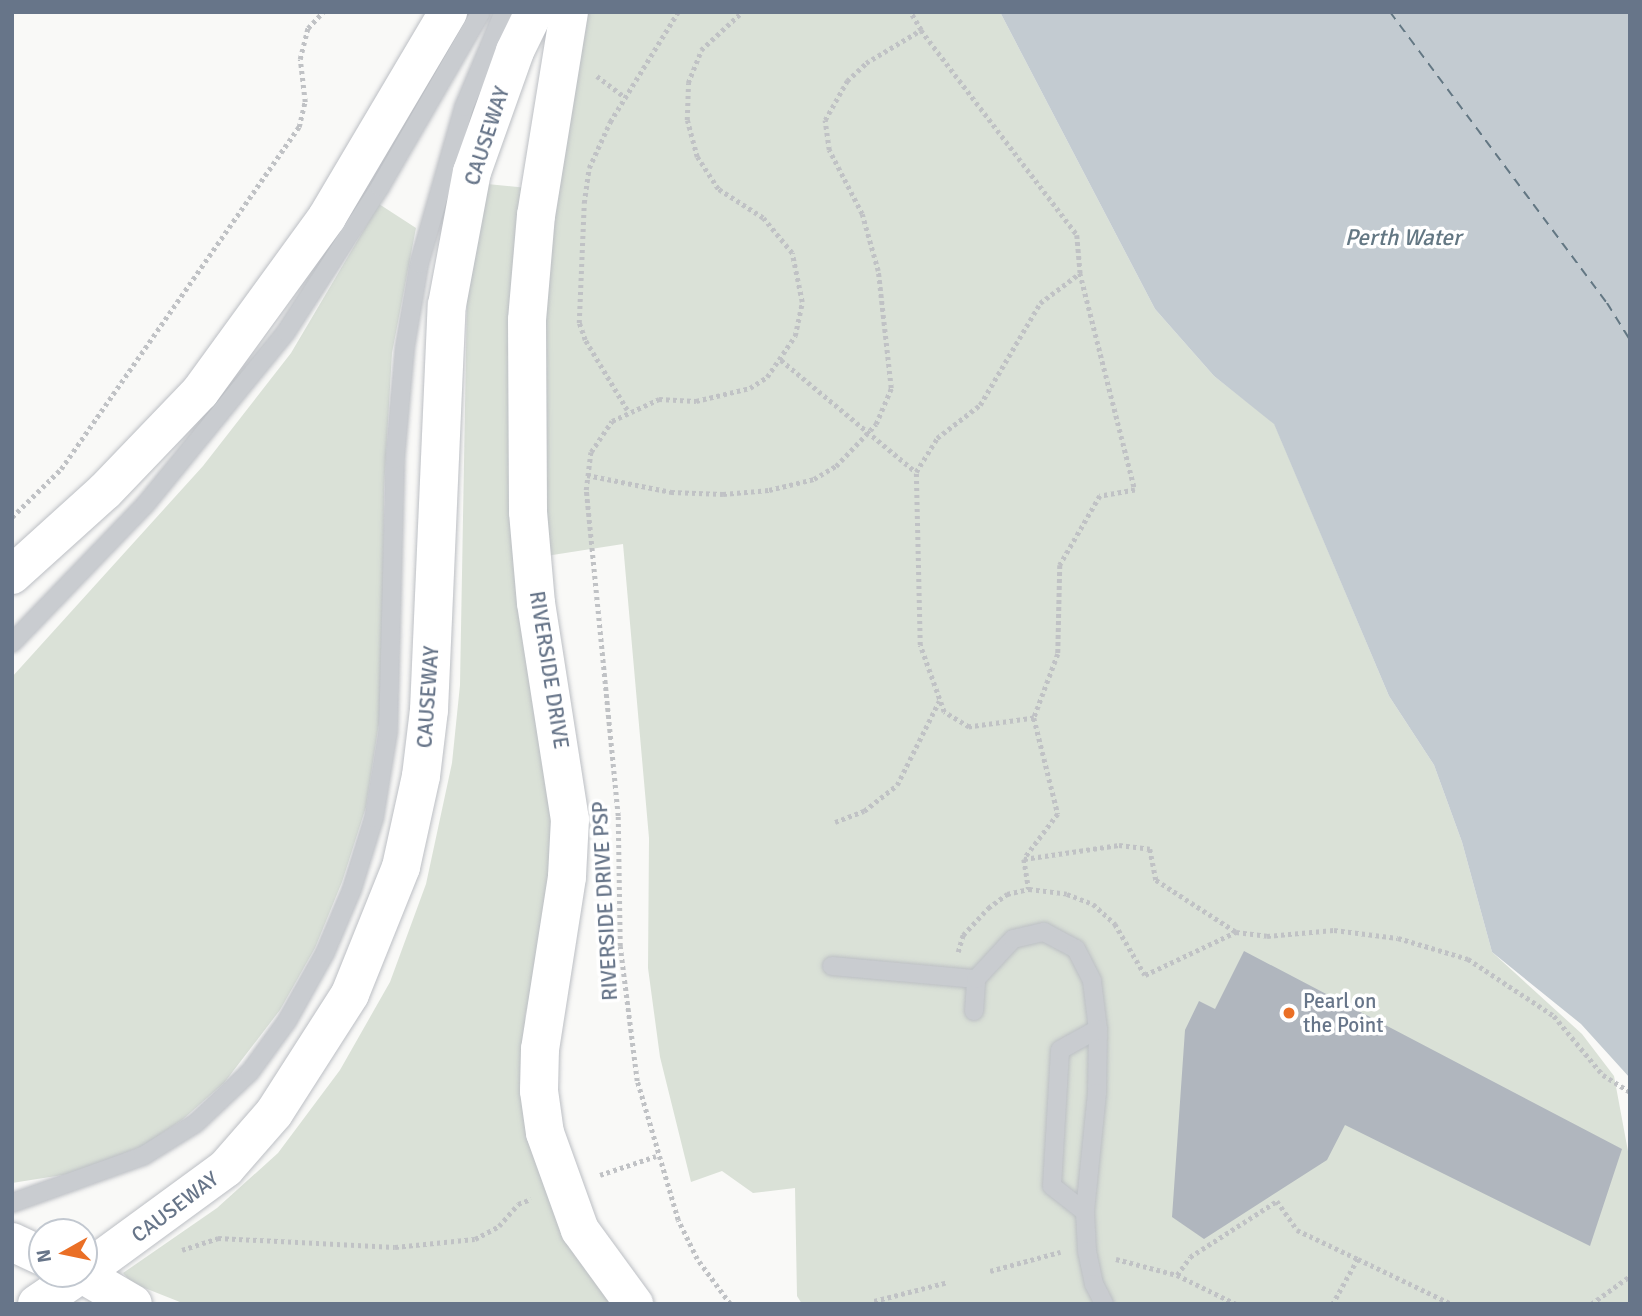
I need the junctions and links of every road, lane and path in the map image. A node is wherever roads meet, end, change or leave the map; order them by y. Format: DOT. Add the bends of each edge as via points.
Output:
graph roads {
  1 [pos="323,12"];
  2 [pos="448,12"];
  3 [pos="481,12"];
  4 [pos="504,12"];
  5 [pos="534,12"];
  6 [pos="569,12"];
  7 [pos="677,12"];
  8 [pos="741,12"];
  9 [pos="910,12"];
  10 [pos="922,30"];
  11 [pos="1080,273"];
  12 [pos="781,360"];
  13 [pos="626,410"];
  14 [pos="868,436"];
  15 [pos="916,472"];
  16 [pos="587,475"];
  17 [pos="12,517"];
  18 [pos="12,575"];
  19 [pos="12,643"];
  20 [pos="939,701"];
  21 [pos="1034,718"];
  22 [pos="835,822"];
  23 [pos="1024,859"];
  24 [pos="1029,889"];
  25 [pos="1236,932"];
  26 [pos="832,966"];
  27 [pos="951,978"];
  28 [pos="976,979"];
  29 [pos="974,1011"];
  30 [pos="1098,1029"];
  31 [pos="1630,1092"];
  32 [pos="656,1156"];
  33 [pos="595,1176"];
  34 [pos="537,1197"];
  35 [pos="12,1203"];
  36 [pos="1085,1212"];
  37 [pos="12,1242"];
  38 [pos="28,1249"];
  39 [pos="176,1253"];
  40 [pos="1358,1259"];
  41 [pos="98,1261"];
  42 [pos="1177,1275"];
  43 [pos="1630,1276"];
  44 [pos="948,1282"];
  45 [pos="98,1283"];
  46 [pos="60,1288"];
  47 [pos="874,1301"];
  48 [pos="37,1304"];
  49 [pos="133,1304"];
  50 [pos="634,1304"];
  51 [pos="730,1304"];
  52 [pos="1104,1304"];
  53 [pos="1333,1304"];
  54 [pos="1452,1304"];
  55 [pos="1591,1304"];
  1 -- 17 [label="path" via="308,28 300,60 304,102 299,127 61,469"];
  2 -- 18 [label="main road" via="327,217 200,392 114,483"];
  3 -- 19 [label="lane" via="380,187 286,332 145,505"];
  4 -- 35 [label="lane" via="464,107 419,264 405,347 395,458 388,732 374,818 336,927 287,1021 250,1072 196,1123 131,1161"];
  5 -- 41 [label="main road, CAUSEWAY" via="515,51 472,172 447,305 429,710 421,776 401,867 350,994 274,1113 226,1168"];
  6 -- 50 [label="main road, RIVERSIDE DRIVE" via="536,215 527,320 529,525 536,603 565,763 570,819 567,877 541,1035 539,1091 545,1133 580,1230"];
  7 -- 13 [label="path" via="624,96 589,168 579,323 584,340"];
  8 -- 12 [label="path" via="701,50 688,83 687,120 697,157 718,189 782,237 798,270 802,302 795,336"];
  9 -- 10 [label="path"];
  10 -- 11 [label="path" via="1077,235"];
  10 -- 14 [label="path" via="866,63 847,81 825,120 829,150 870,238 890,355 891,388"];
  11 -- 15 [label="path" via="1040,303 980,405 937,438"];
  11 -- 21 [label="path" via="1135,490 1100,496 1060,565 1058,654"];
  12 -- 13 [label="path" via="750,388 723,398 659,399"];
  12 -- 14 [label="path"];
  13 -- 16 [label="path, RIVERSIDE DRIVE PSP" via="600,434"];
  14 -- 15 [label="path"];
  14 -- 16 [label="path" via="836,466 814,479 769,490 723,495 671,492"];
  15 -- 20 [label="path" via="920,645"];
  16 -- 32 [label="path, RIVERSIDE DRIVE PSP" via="594,609 618,816 620,946 637,1082"];
  20 -- 21 [label="path" via="944,712 969,727"];
  20 -- 22 [label="path" via="897,785 864,810"];
  21 -- 23 [label="path" via="1058,814"];
  23 -- 24 [label="path"];
  23 -- 25 [label="path" via="1119,845 1150,849 1156,880"];
  24 -- 25 [label="path" via="1067,894 1093,904 1115,924 1145,975"];
  24 -- 27 [label="path" via="1007,894 962,935"];
  25 -- 31 [label="path" via="1267,936 1334,930 1398,938 1468,959 1554,1016 1602,1075"];
  26 -- 27 [label="lane"];
  27 -- 28 [label="lane"];
  28 -- 29 [label="lane"];
  28 -- 30 [label="lane" via="1013,939 1044,932 1076,949 1092,981"];
  30 -- 36 [label="lane" via="1097,1093"];
  30 -- 36 [label="lane" via="1060,1050 1052,1186"];
  32 -- 33 [label="path"];
  32 -- 51 [label="path, RIVERSIDE DRIVE PSP" via="698,1259"];
  34 -- 39 [label="path" via="518,1204 499,1226 475,1239 395,1248 218,1238"];
  36 -- 52 [label="lane" via="1094,1284"];
  37 -- 38 [label="main road"];
  40 -- 42 [label="path" via="1297,1230 1277,1201 1191,1257"];
  40 -- 53 [label="path"];
  40 -- 54 [label="path"];
  43 -- 55 [label="path"];
  44 -- 47 [label="path"];
  45 -- 49 [label="main road"];
  46 -- 48 [label="main road, CAUSEWAY"];
}
